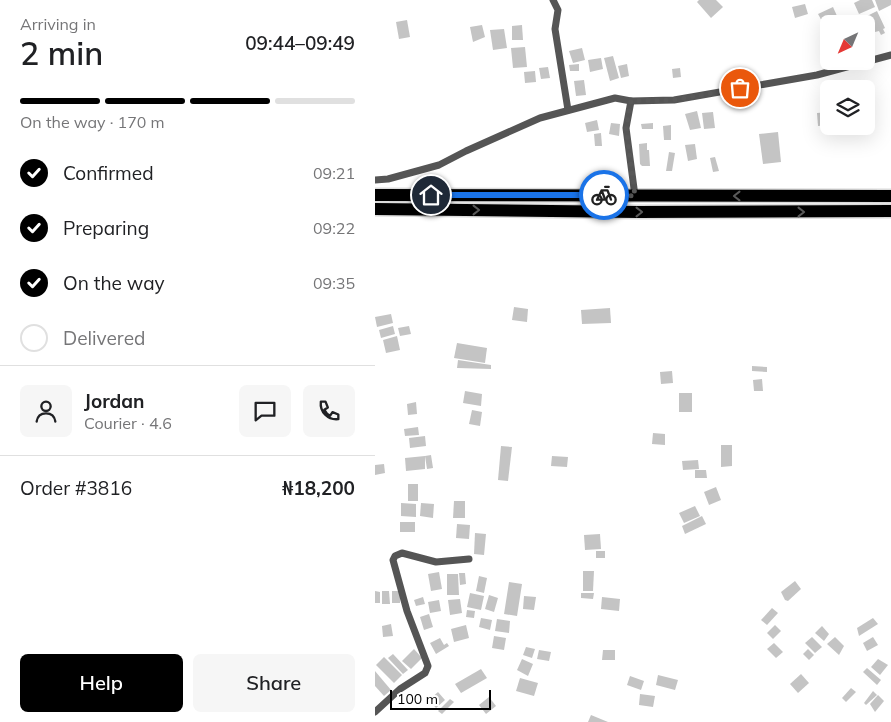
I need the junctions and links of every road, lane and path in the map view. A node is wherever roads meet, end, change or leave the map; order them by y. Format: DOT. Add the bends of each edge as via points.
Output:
graph roads {
  1 [pos="553,0"];
  2 [pos="891,55"];
  3 [pos="631,101"];
  4 [pos="568,110"];
  5 [pos="375,180"];
  6 [pos="375,195"];
  7 [pos="635,196"];
  8 [pos="891,196"];
  9 [pos="375,209"];
  10 [pos="891,211"];
  11 [pos="469,559"];
  12 [pos="375,712"];
  1 -- 4 [label="street" via="557,10 555,29"];
  2 -- 3 [label="street" via="817,75 674,100"];
  3 -- 4 [label="street" via="615,98"];
  3 -- 7 [label="street" via="626,128"];
  4 -- 5 [label="street" via="531,122 439,165"];
  6 -- 7 [label="highway"];
  8 -- 7 [label="highway, one-way"];
  9 -- 10 [label="highway, one-way"];
  11 -- 12 [label="street" via="436,562 403,553 395,556 393,560 407,611 427,666 425,673 400,689"];
}
